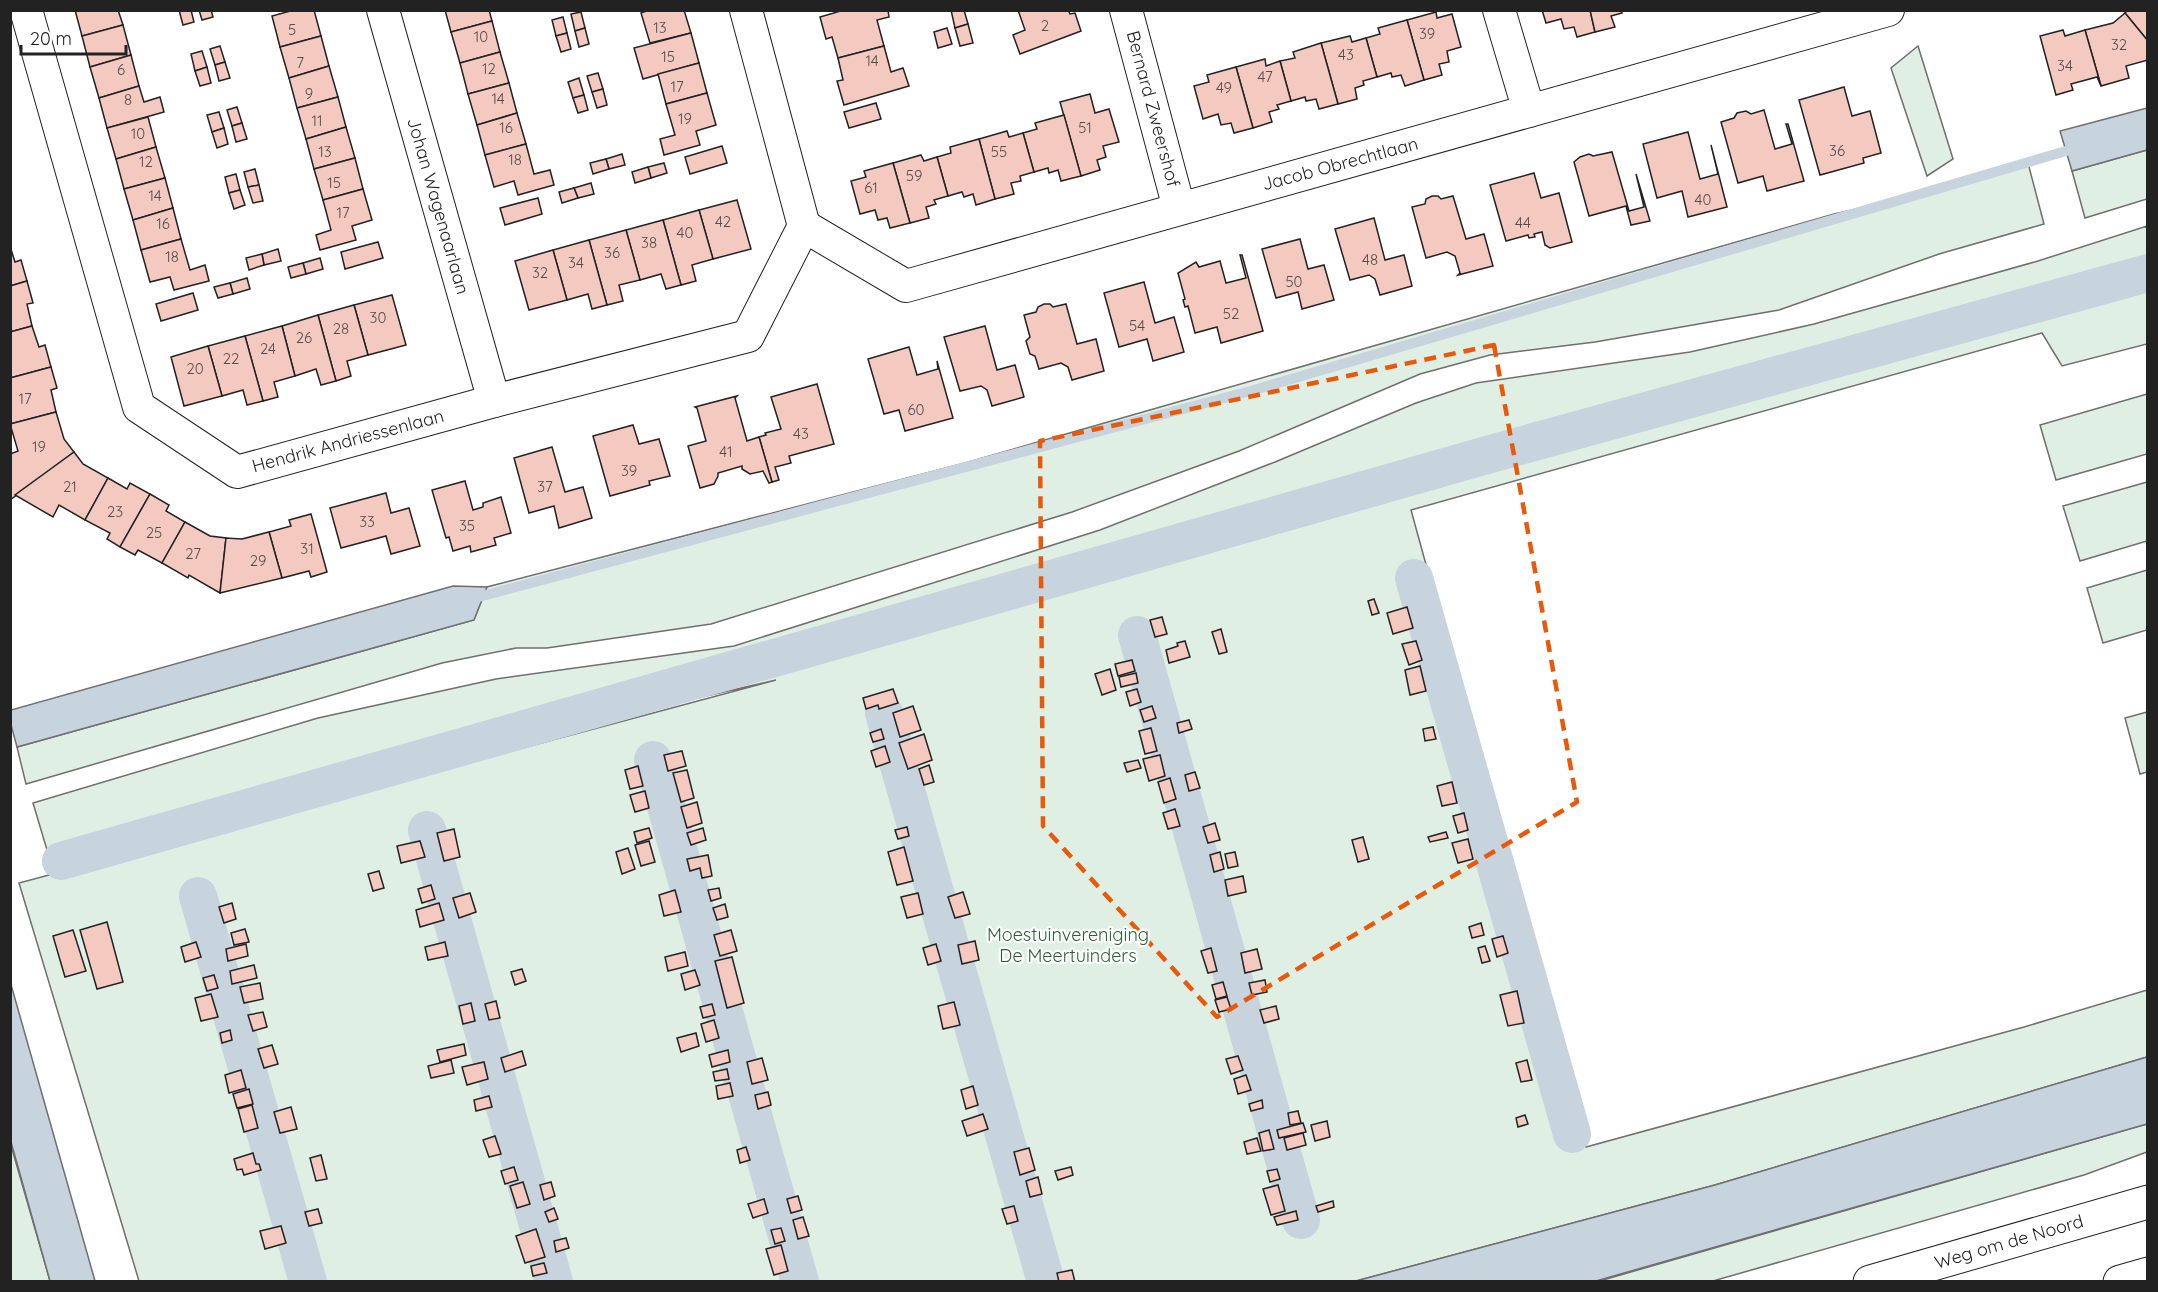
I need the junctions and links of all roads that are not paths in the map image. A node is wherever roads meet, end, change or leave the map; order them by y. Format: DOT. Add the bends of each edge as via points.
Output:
graph roads {
  1 [pos="26,10"];
  2 [pos="383,10"];
  3 [pos="746,10"];
  4 [pos="1126,10"];
  5 [pos="1499,10"];
  6 [pos="1888,10"];
  7 [pos="1852,15"];
  8 [pos="1528,111"];
  9 [pos="1179,208"];
  10 [pos="804,226"];
  11 [pos="494,401"];
  12 [pos="2148,1202"];
  13 [pos="2148,1274"];
  14 [pos="1870,1281"];
  15 [pos="2120,1281"];
  1 -- 11 [label="street, Hendrik Andriessenlaan" via="139,407 237,472"];
  2 -- 11 [label="street, Johan Wagenaarlaan"];
  3 -- 10 [label="street"];
  4 -- 9 [label="street, Bernard Zweershof"];
  5 -- 8 [label="street"];
  6 -- 7 [label="street, Jacob Obrechtlaan"];
  7 -- 8 [label="street, Jacob Obrechtlaan"];
  8 -- 9 [label="street, Jacob Obrechtlaan"];
  9 -- 10 [label="street, Jacob Obrechtlaan" via="906,286"];
  10 -- 11 [label="street, Hendrik Andriessenlaan" via="748,336"];
  12 -- 14 [label="highway, Weg om de Noord"];
  13 -- 15 [label="highway"];
}
